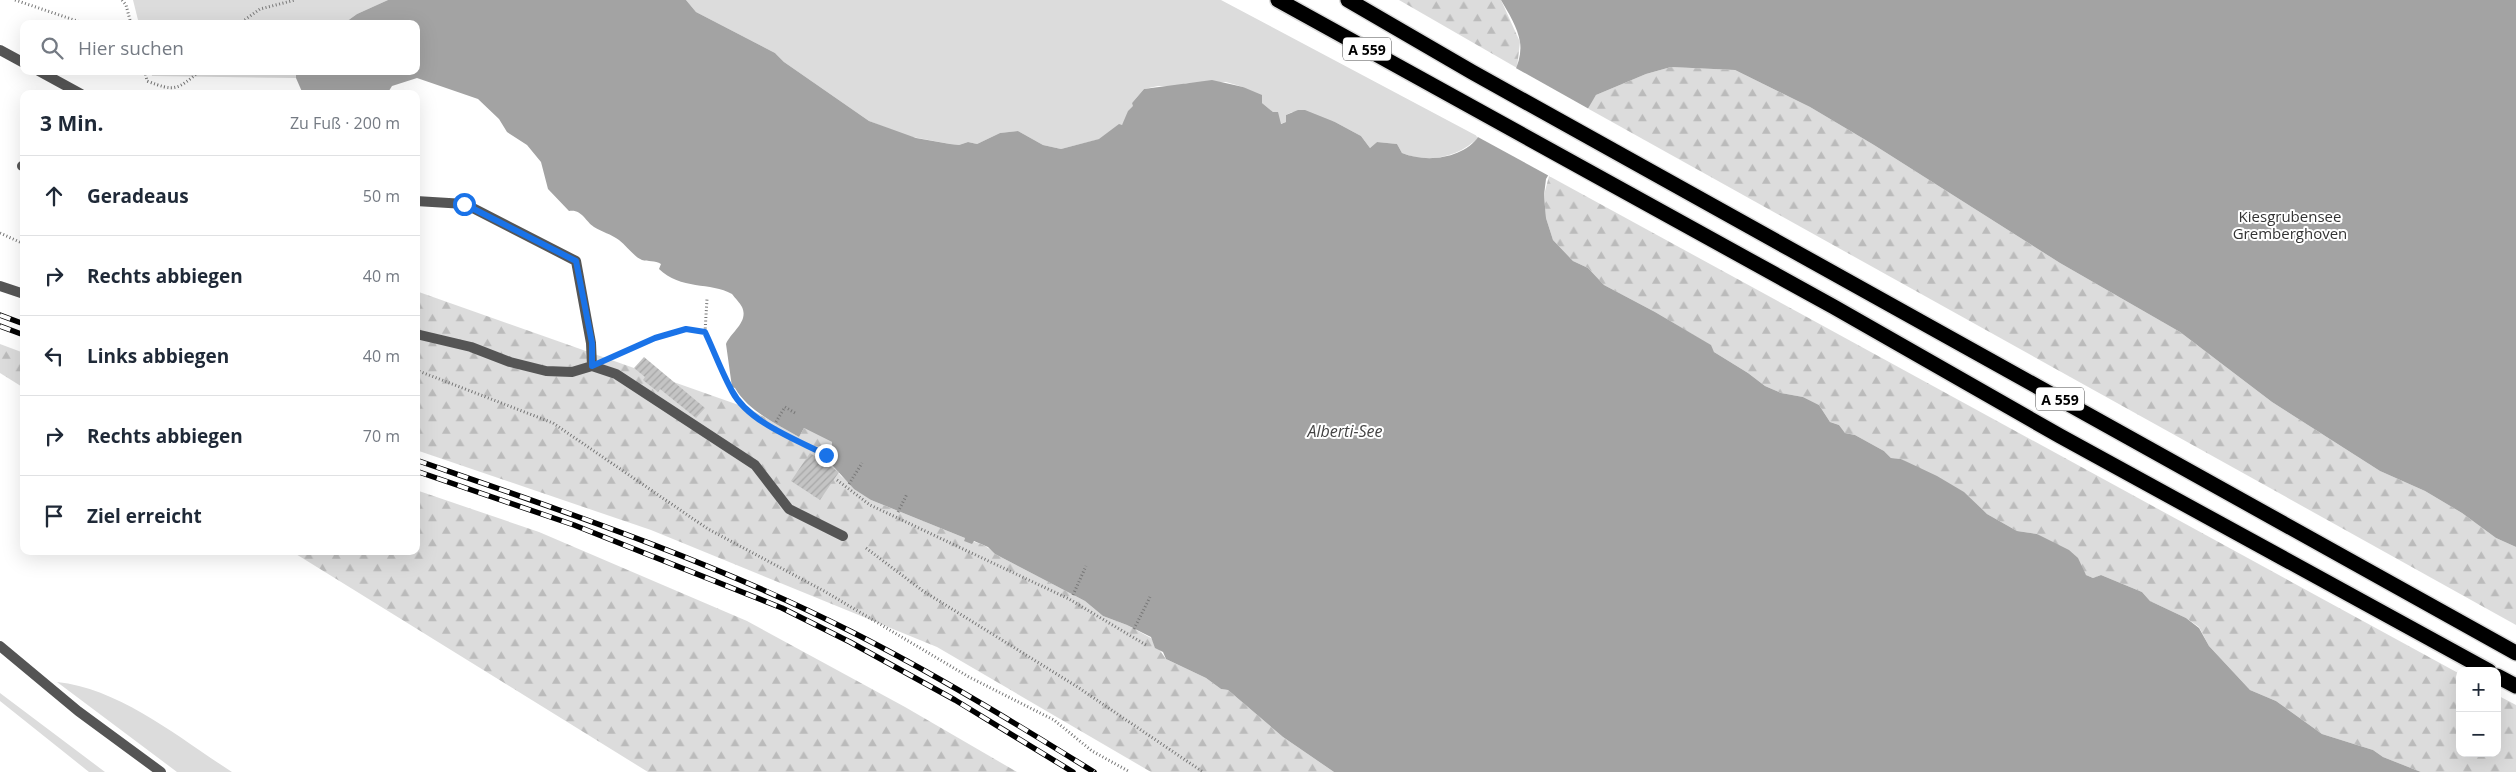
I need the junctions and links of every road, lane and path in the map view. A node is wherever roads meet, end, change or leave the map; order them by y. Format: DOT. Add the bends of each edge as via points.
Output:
graph roads {
  1 [pos="15,0"];
  2 [pos="122,0"];
  3 [pos="295,0"];
  4 [pos="1278,0"];
  5 [pos="1348,0"];
  6 [pos="74,20"];
  7 [pos="130,20"];
  8 [pos="245,20"];
  9 [pos="0,50"];
  10 [pos="20,61"];
  11 [pos="46,75"];
  12 [pos="146,75"];
  13 [pos="195,75"];
  14 [pos="74,90"];
  15 [pos="420,201"];
  16 [pos="0,232"];
  17 [pos="20,242"];
  18 [pos="0,286"];
  19 [pos="20,293"];
  20 [pos="707,299"];
  21 [pos="705,332"];
  22 [pos="420,335"];
  23 [pos="592,366"];
  24 [pos="420,372"];
  25 [pos="795,413"];
  26 [pos="776,422"];
  27 [pos="826,455"];
  28 [pos="862,463"];
  29 [pos="837,480"];
  30 [pos="849,484"];
  31 [pos="907,494"];
  32 [pos="898,512"];
  33 [pos="843,536"];
  34 [pos="866,548"];
  35 [pos="1086,566"];
  36 [pos="1073,595"];
  37 [pos="1150,597"];
  38 [pos="1134,629"];
  39 [pos="1146,645"];
  40 [pos="0,646"];
  41 [pos="2516,653"];
  42 [pos="2482,667"];
  43 [pos="2501,678"];
  44 [pos="2516,686"];
  45 [pos="161,772"];
  46 [pos="1130,772"];
  47 [pos="1204,772"];
  1 -- 6 [label="path"];
  2 -- 7 [label="path"];
  3 -- 8 [label="path" via="260,8"];
  4 -- 42 [label="highway, A 559"];
  5 -- 41 [label="highway, A 559"];
  9 -- 10 [label="lane"];
  11 -- 14 [label="lane"];
  12 -- 13 [label="path" via="148,81 168,89 183,85"];
  15 -- 23 [label="lane" via="464,204 576,261 592,343"];
  16 -- 17 [label="path"];
  18 -- 19 [label="lane"];
  20 -- 21 [label="path"];
  21 -- 23 [label="path" via="686,329 655,338"];
  21 -- 27 [label="path" via="733,393 746,409 774,428"];
  22 -- 23 [label="lane" via="546,371 572,372"];
  23 -- 33 [label="lane" via="616,374 755,464 788,509"];
  24 -- 46 [label="path" via="553,423 708,529 824,591 969,677 1054,720 1092,751"];
  25 -- 26 [label="path" via="785,407"];
  28 -- 30 [label="path"];
  29 -- 39 [label="path" via="870,505 1069,599"];
  31 -- 32 [label="path"];
  34 -- 47 [label="path" via="923,591 1076,686"];
  35 -- 36 [label="path"];
  37 -- 38 [label="path"];
  40 -- 45 [label="lane" via="78,711"];
  43 -- 44 [label="highway"];
}
